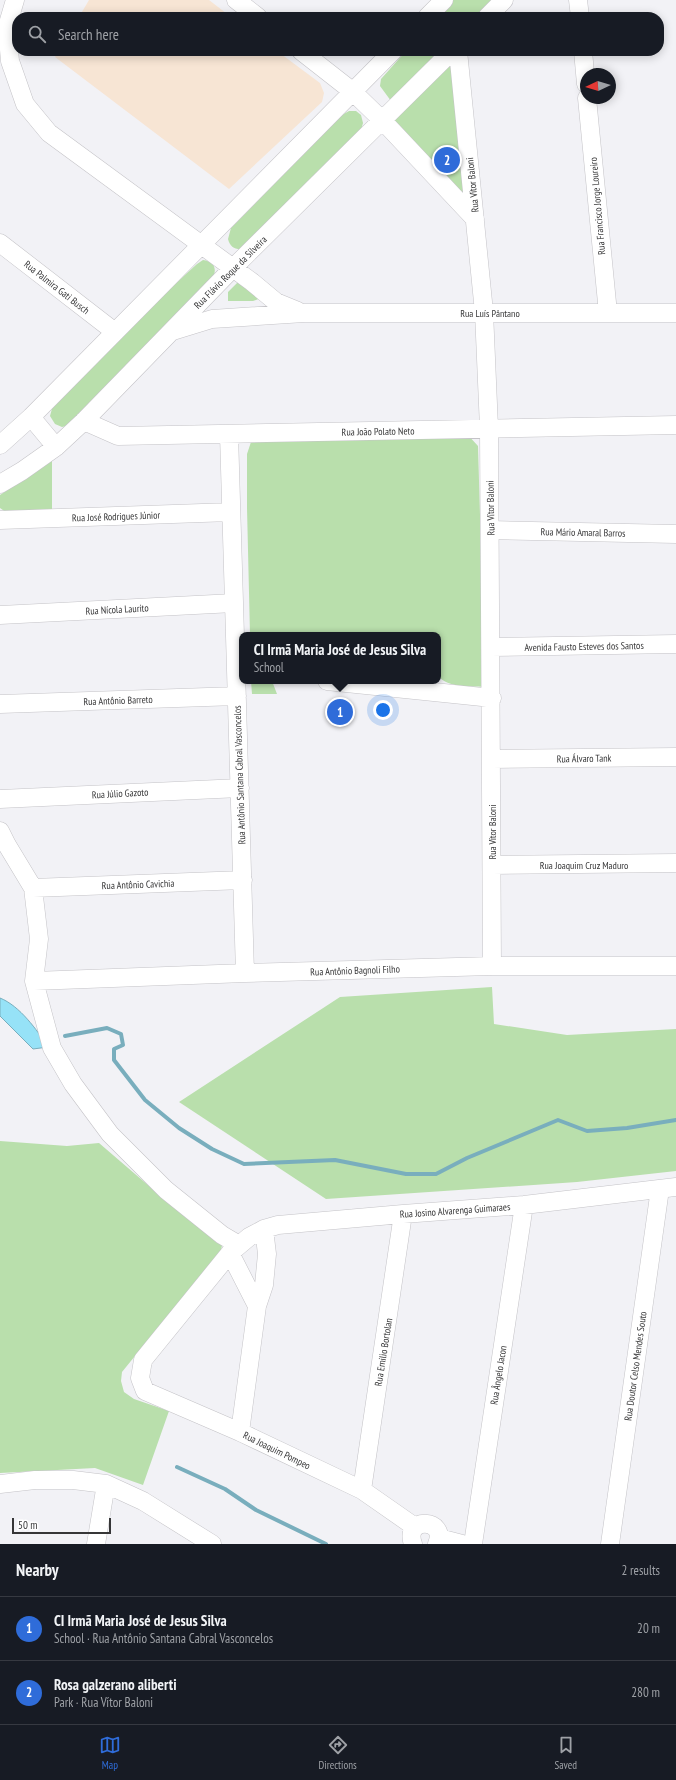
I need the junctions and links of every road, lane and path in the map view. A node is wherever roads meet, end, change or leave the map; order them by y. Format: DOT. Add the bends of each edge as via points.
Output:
graph roads {
  1 [pos="15,0"];
  2 [pos="236,0"];
  3 [pos="444,0"];
  4 [pos="504,0"];
  5 [pos="578,0"];
  6 [pos="252,12"];
  7 [pos="432,12"];
  8 [pos="492,12"];
  9 [pos="579,12"];
  10 [pos="307,56"];
  11 [pos="388,56"];
  12 [pos="447,56"];
  13 [pos="459,56"];
  14 [pos="583,56"];
  15 [pos="5,62"];
  16 [pos="585,68"];
  17 [pos="352,91"];
  18 [pos="588,104"];
  19 [pos="382,120"];
  20 [pos="475,218"];
  21 [pos="0,243"];
  22 [pos="201,244"];
  23 [pos="254,248"];
  24 [pos="232,269"];
  25 [pos="252,282"];
  26 [pos="484,312"];
  27 [pos="304,313"];
  28 [pos="608,313"];
  29 [pos="676,313"];
  30 [pos="115,332"];
  31 [pos="172,332"];
  32 [pos="31,417"];
  33 [pos="84,421"];
  34 [pos="676,425"];
  35 [pos="489,428"];
  36 [pos="229,434"];
  37 [pos="3,435"];
  38 [pos="56,447"];
  39 [pos="0,484"];
  40 [pos="231,512"];
  41 [pos="0,520"];
  42 [pos="490,530"];
  43 [pos="676,534"];
  44 [pos="234,603"];
  45 [pos="0,615"];
  46 [pos="676,644"];
  47 [pos="491,647"];
  48 [pos="356,684"];
  49 [pos="237,696"];
  50 [pos="492,698"];
  51 [pos="0,704"];
  52 [pos="676,757"];
  53 [pos="492,759"];
  54 [pos="240,788"];
  55 [pos="0,799"];
  56 [pos="0,831"];
  57 [pos="676,863"];
  58 [pos="492,865"];
  59 [pos="243,880"];
  60 [pos="34,888"];
  61 [pos="492,966"];
  62 [pos="676,966"];
  63 [pos="245,973"];
  64 [pos="34,981"];
  65 [pos="668,1188"];
  66 [pos="524,1205"];
  67 [pos="403,1214"];
  68 [pos="264,1229"];
  69 [pos="234,1249"];
  70 [pos="257,1306"];
  71 [pos="140,1378"];
  72 [pos="240,1432"];
  73 [pos="0,1484"];
  74 [pos="106,1484"];
  75 [pos="362,1490"];
  76 [pos="414,1536"];
  77 [pos="438,1541"];
  78 [pos="96,1544"];
  79 [pos="212,1544"];
  80 [pos="462,1544"];
  81 [pos="473,1544"];
  82 [pos="610,1544"];
  1 -- 15 [label="street, Rua Luís Pântano" via="7,27"];
  2 -- 6 [label="street"];
  3 -- 7 [label="street"];
  4 -- 8 [label="street"];
  5 -- 9 [label="street"];
  10 -- 17 [label="street"];
  11 -- 17 [label="street"];
  12 -- 19 [label="street, Rua Flávio Roque da Silveira"];
  13 -- 20 [label="street, Rua Vítor Baloni"];
  14 -- 16 [label="street"];
  15 -- 22 [label="street, Rua Luís Pântano" via="25,104 48,133"];
  17 -- 19 [label="street"];
  17 -- 22 [label="street"];
  18 -- 28 [label="street, Rua Francisco Jorge Loureiro"];
  19 -- 20 [label="street"];
  19 -- 23 [label="street, Rua Flávio Roque da Silveira"];
  20 -- 26 [label="street, Rua Vítor Baloni"];
  21 -- 30 [label="street, Rua Palmira Gati Busch"];
  22 -- 24 [label="street, Rua Luís Pântano"];
  22 -- 30 [label="street"];
  23 -- 24 [label="street, Rua Flávio Roque da Silveira"];
  23 -- 25 [label="street"];
  24 -- 25 [label="street, Rua Luís Pântano"];
  24 -- 31 [label="street, Rua Flávio Roque da Silveira"];
  25 -- 27 [label="street, Rua Luís Pântano" via="276,302"];
  26 -- 27 [label="street, Rua Luís Pântano"];
  26 -- 28 [label="street, Rua Luís Pântano"];
  26 -- 35 [label="street, Rua Vítor Baloni"];
  27 -- 31 [label="street, Rua Luís Pântano" via="212,319"];
  28 -- 29 [label="street, Rua Luís Pântano"];
  30 -- 32 [label="street"];
  31 -- 33 [label="street, Rua Flávio Roque da Silveira"];
  32 -- 37 [label="street"];
  32 -- 38 [label="street"];
  33 -- 36 [label="street, Rua João Polato Neto" via="118,436"];
  33 -- 38 [label="street, Rua Flávio Roque da Silveira"];
  34 -- 35 [label="street, Rua João Polato Neto"];
  35 -- 36 [label="street, Rua João Polato Neto"];
  35 -- 42 [label="street, Rua Vítor Baloni"];
  36 -- 40 [label="street, Rua Antônio Santana Cabral Vasconcelos"];
  38 -- 39 [label="street, Rua Flávio Roque da Silveira"];
  40 -- 41 [label="street, Rua José Rodrigues Júnior"];
  40 -- 44 [label="street, Rua Antônio Santana Cabral Vasconcelos"];
  42 -- 43 [label="street, Rua Mário Amaral Barros"];
  42 -- 47 [label="street, Rua Vítor Baloni"];
  44 -- 45 [label="street, Rua Nícola Laurito"];
  44 -- 49 [label="street, Rua Antônio Santana Cabral Vasconcelos"];
  46 -- 47 [label="street, Avenida Fausto Esteves dos Santos"];
  47 -- 50 [label="street, Rua Vítor Baloni"];
  48 -- 50 [label="street"];
  49 -- 51 [label="street, Rua Antônio Barreto"];
  49 -- 54 [label="street, Rua Antônio Santana Cabral Vasconcelos"];
  50 -- 53 [label="street, Rua Vítor Baloni"];
  52 -- 53 [label="street, Rua Álvaro Tank"];
  53 -- 58 [label="street, Rua Vítor Baloni"];
  54 -- 55 [label="street, Rua Júlio Gazoto"];
  54 -- 59 [label="street, Rua Antônio Santana Cabral Vasconcelos"];
  56 -- 60 [label="street"];
  57 -- 58 [label="street, Rua Joaquim Cruz Maduro"];
  58 -- 61 [label="street, Rua Vítor Baloni"];
  59 -- 60 [label="street, Rua Antônio Cavichia"];
  59 -- 63 [label="street, Rua Antônio Santana Cabral Vasconcelos"];
  60 -- 64 [label="street" via="40,939"];
  61 -- 62 [label="street, Rua Antônio Bagnoli Filho"];
  61 -- 63 [label="street, Rua Antônio Bagnoli Filho"];
  63 -- 64 [label="street, Rua Antônio Bagnoli Filho"];
  64 -- 69 [label="street" via="52,1048 73,1084 110,1134 166,1190"];
  65 -- 66 [label="street, Rua Josino Alvarenga Guimaraes"];
  65 -- 82 [label="street, Rua Doutor Celso Mendes Souto"];
  66 -- 67 [label="street, Rua Josino Alvarenga Guimaraes"];
  66 -- 81 [label="street, Rua Ângelo Jacon"];
  67 -- 68 [label="street, Rua Josino Alvarenga Guimaraes" via="278,1225"];
  67 -- 75 [label="street, Rua Emílio Bortolan"];
  68 -- 69 [label="street, Rua Josino Alvarenga Guimaraes"];
  68 -- 70 [label="street" via="267,1254 264,1285"];
  69 -- 70 [label="street"];
  69 -- 71 [label="street, Rua Josino Alvarenga Guimaraes" via="143,1360"];
  70 -- 72 [label="street"];
  71 -- 72 [label="street, Rua Joaquim Pompeo" via="145,1391"];
  72 -- 75 [label="street, Rua Joaquim Pompeo"];
  73 -- 74 [label="street" via="73,1480"];
  74 -- 78 [label="street"];
  74 -- 79 [label="street" via="143,1502"];
  75 -- 76 [label="street, Rua Joaquim Pompeo"];
  76 -- 77 [label="street" via="419,1525 428,1524 436,1529"];
  77 -- 80 [label="street"];
}
